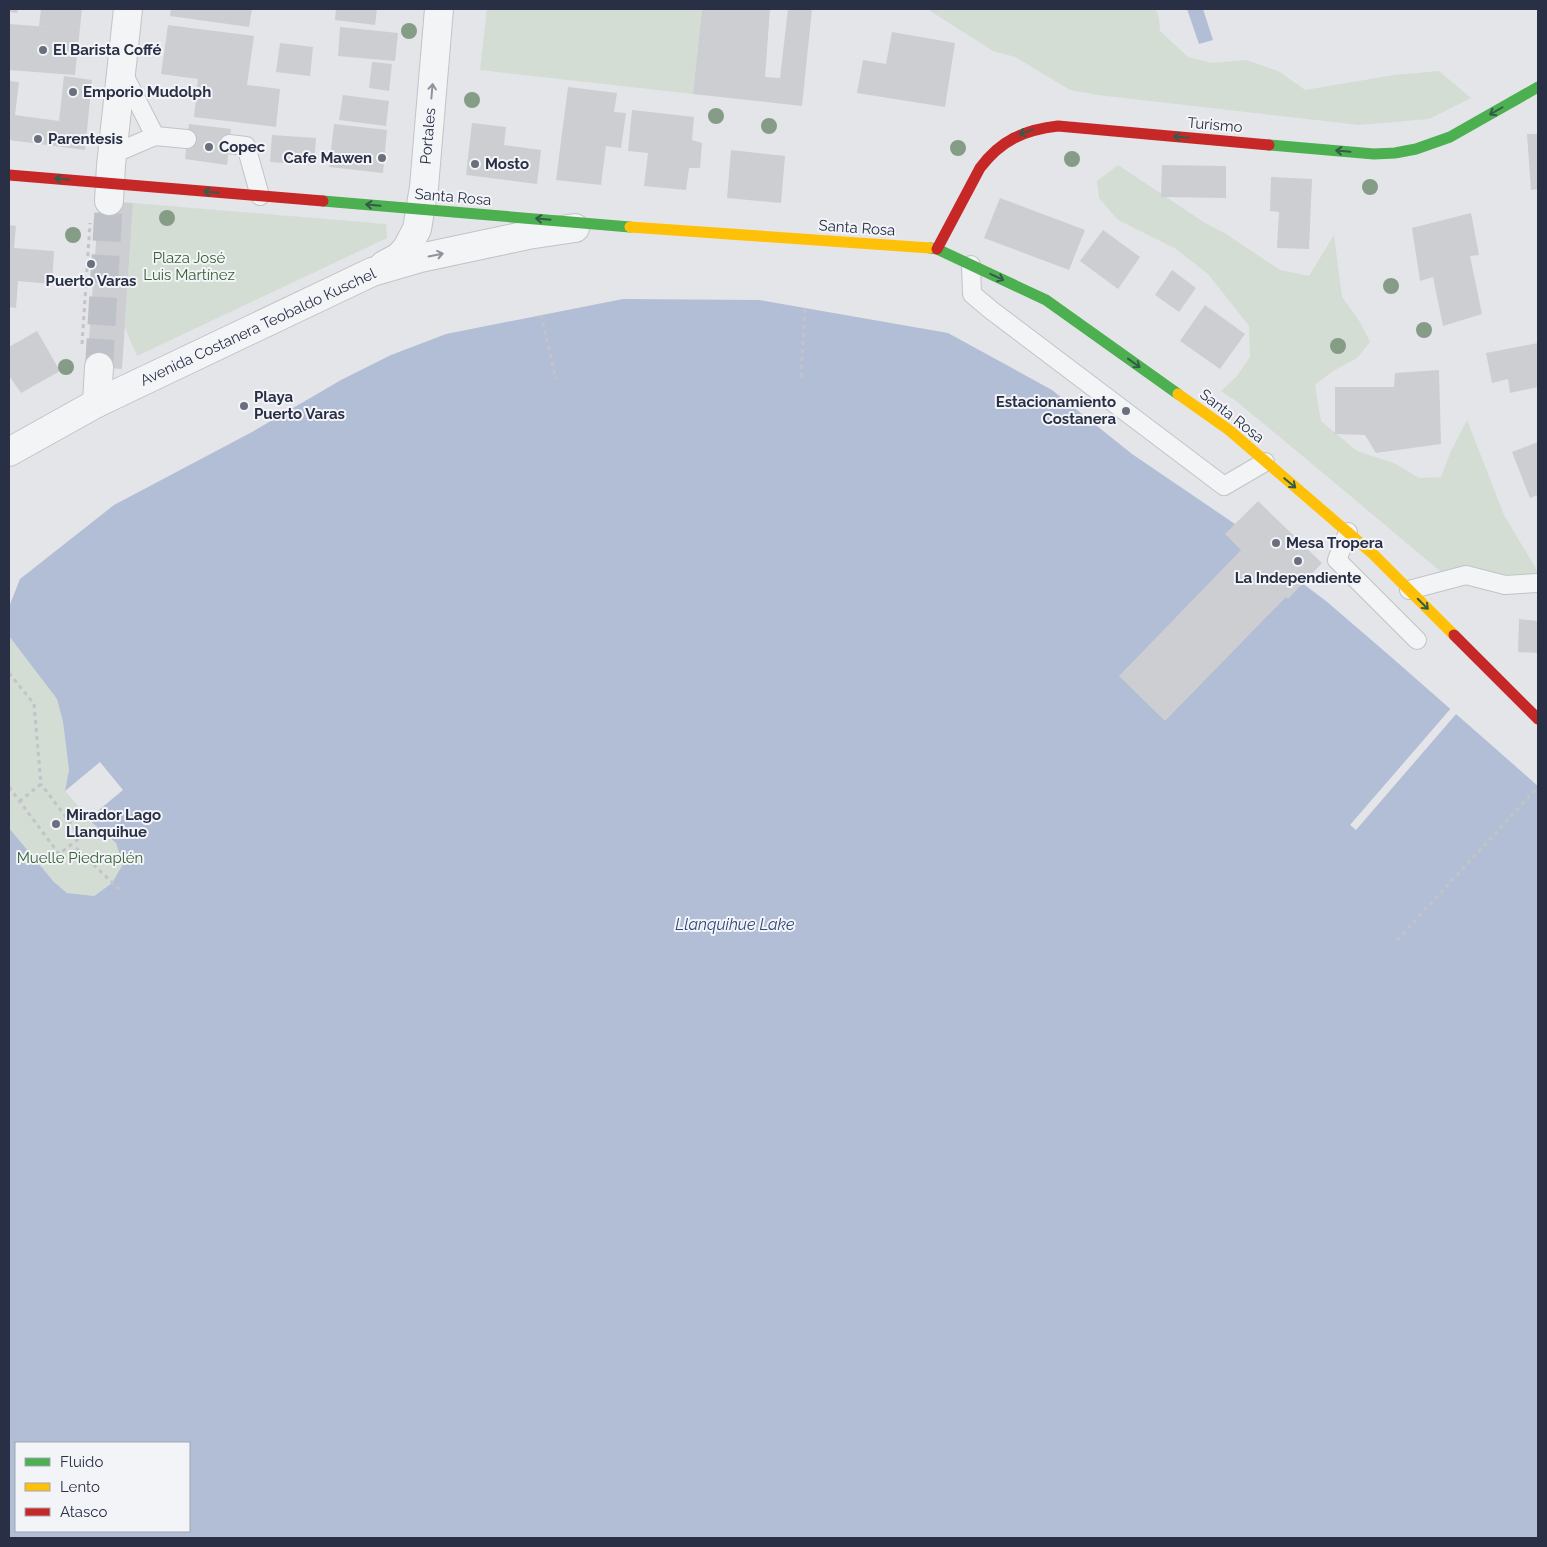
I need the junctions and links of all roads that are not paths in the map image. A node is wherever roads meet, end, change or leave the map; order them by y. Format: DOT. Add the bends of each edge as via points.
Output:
graph roads {
  1 [pos="128,9"];
  2 [pos="439,9"];
  3 [pos="122,71"];
  4 [pos="1538,87"];
  5 [pos="155,136"];
  6 [pos="187,139"];
  7 [pos="229,144"];
  8 [pos="113,154"];
  9 [pos="9,175"];
  10 [pos="104,189"];
  11 [pos="260,196"];
  12 [pos="421,209"];
  13 [pos="609,225"];
  14 [pos="936,249"];
  15 [pos="971,265"];
  16 [pos="372,272"];
  17 [pos="90,359"];
  18 [pos="97,403"];
  19 [pos="9,452"];
  20 [pos="1265,462"];
  21 [pos="1348,532"];
  22 [pos="1538,583"];
  23 [pos="1409,590"];
  24 [pos="1417,640"];
  25 [pos="1538,719"];
  1 -- 3 [label="street"];
  12 -- 2 [label="street, Portales, one-way"];
  3 -- 5 [label="lane"];
  3 -- 8 [label="street"];
  4 -- 14 [label="street, Turismo, one-way" via="1450,137 1395,153 1374,154 1058,126 1026,131 988,157"];
  5 -- 6 [label="lane"];
  5 -- 8 [label="lane"];
  7 -- 11 [label="lane" via="246,146"];
  8 -- 10 [label="street"];
  10 -- 9 [label="street, Santa Rosa, one-way"];
  11 -- 10 [label="street, Santa Rosa, one-way"];
  12 -- 11 [label="street, Santa Rosa, one-way"];
  13 -- 12 [label="street, Santa Rosa, one-way"];
  12 -- 16 [label="street, Portales" via="417,229 407,248 399,257"];
  13 -- 14 [label="street, Santa Rosa"];
  16 -- 13 [label="street, Avenida Costanera Teobaldo Kuschel, one-way" via="420,258 528,235"];
  14 -- 15 [label="street, Santa Rosa"];
  15 -- 20 [label="street, Santa Rosa, one-way" via="1046,300 1228,430"];
  15 -- 20 [label="lane" via="972,294 1224,486"];
  16 -- 18 [label="street, Avenida Costanera Teobaldo Kuschel"];
  17 -- 18 [label="street"];
  18 -- 19 [label="street, Avenida Costanera Teobaldo Kuschel"];
  20 -- 21 [label="street, Santa Rosa, one-way"];
  21 -- 23 [label="street, Santa Rosa"];
  21 -- 24 [label="lane" via="1337,560"];
  22 -- 23 [label="lane" via="1505,585 1466,575"];
  23 -- 25 [label="street, Santa Rosa, one-way"];
}
